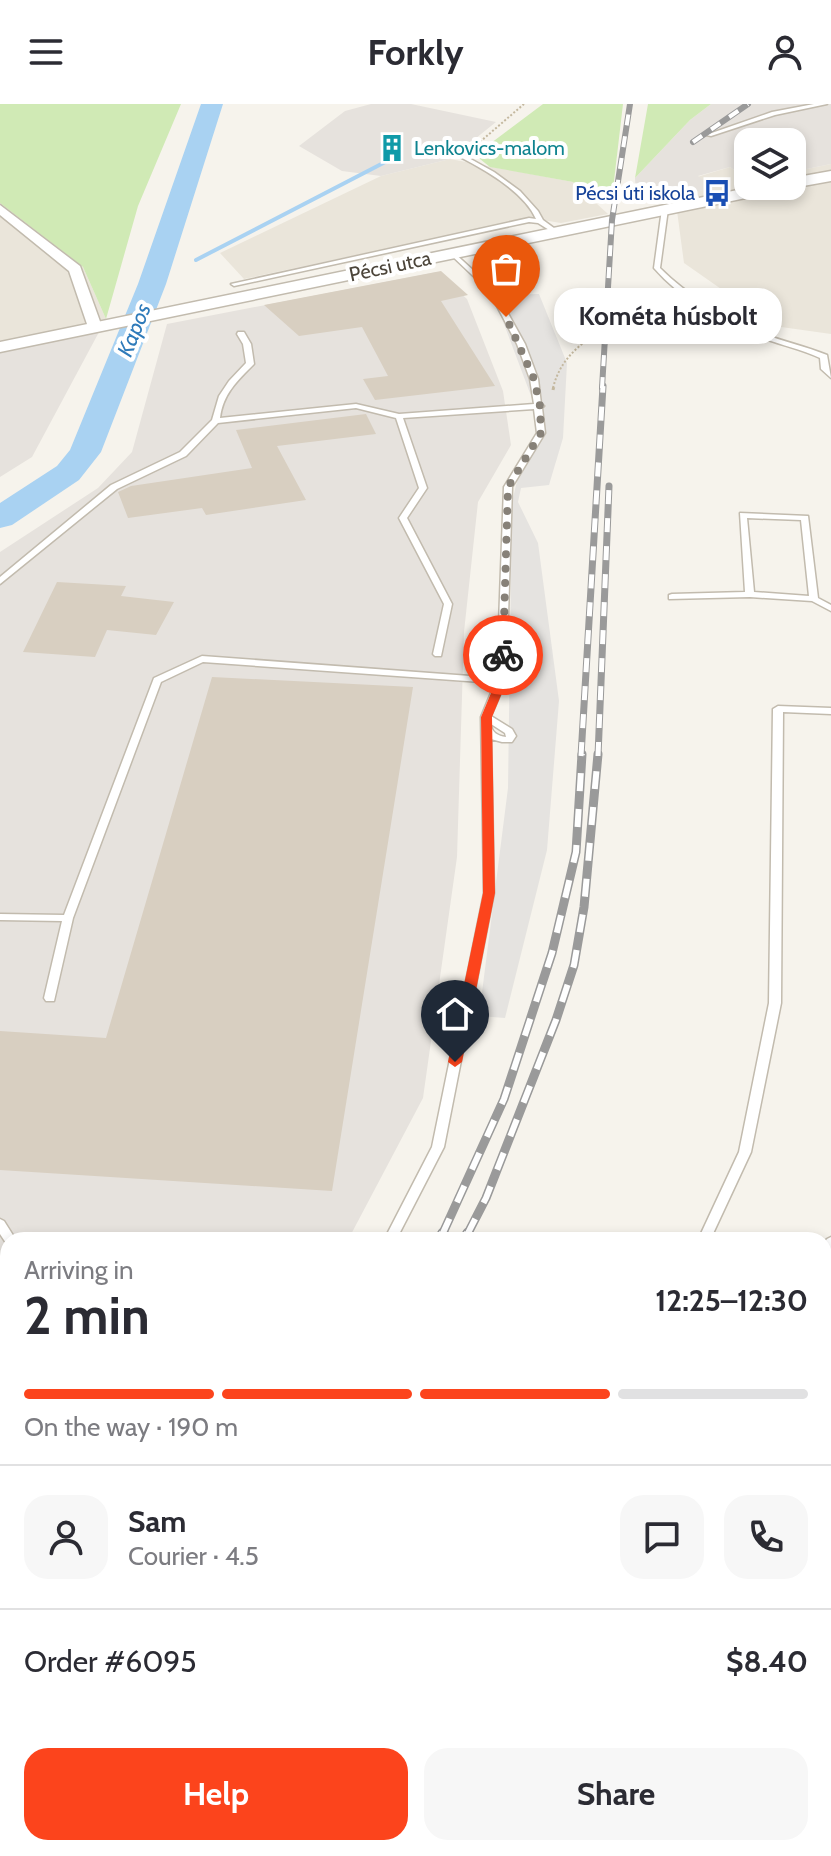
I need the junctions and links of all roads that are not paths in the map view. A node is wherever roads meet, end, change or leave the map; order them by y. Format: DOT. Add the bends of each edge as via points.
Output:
graph roads {
  1 [pos="824,104"];
  2 [pos="709,135"];
  3 [pos="460,155"];
  4 [pos="831,176"];
  5 [pos="806,180"];
  6 [pos="734,195"];
  7 [pos="0,209"];
  8 [pos="665,209"];
  9 [pos="540,221"];
  10 [pos="556,232"];
  11 [pos="452,253"];
  12 [pos="234,284"];
  13 [pos="104,325"];
  14 [pos="241,334"];
  15 [pos="0,347"];
  16 [pos="831,376"];
  17 [pos="540,406"];
  18 [pos="399,416"];
  19 [pos="216,421"];
  20 [pos="0,581"];
  21 [pos="750,594"];
  22 [pos="672,597"];
  23 [pos="814,599"];
  24 [pos="831,608"];
  25 [pos="438,654"];
  26 [pos="501,681"];
  27 [pos="831,711"];
  28 [pos="0,917"];
  29 [pos="68,918"];
  30 [pos="50,998"];
  31 [pos="394,1232"];
  32 [pos="708,1232"];
  1 -- 2 [label="lane" via="774,113"];
  3 -- 9 [label="lane" via="533,207"];
  4 -- 5 [label="street"];
  6 -- 8 [label="street, Pécsi utca"];
  7 -- 13 [label="street" via="75,269"];
  8 -- 10 [label="street, Pécsi utca"];
  8 -- 16 [label="lane" via="657,268 668,282 757,334 824,357"];
  9 -- 10 [label="lane"];
  9 -- 12 [label="lane"];
  10 -- 11 [label="street, Pécsi utca"];
  11 -- 13 [label="street, Pécsi utca"];
  11 -- 17 [label="lane" via="492,290 521,344"];
  13 -- 15 [label="street, Pécsi utca"];
  14 -- 19 [label="lane" via="250,364 227,385"];
  17 -- 18 [label="lane"];
  17 -- 26 [label="lane" via="541,433 508,487"];
  18 -- 19 [label="lane" via="356,406"];
  18 -- 25 [label="lane" via="423,488 403,518 448,604"];
  19 -- 20 [label="lane" via="183,454 114,487"];
  21 -- 22 [label="lane"];
  21 -- 23 [label="lane"];
  21 -- 23 [label="lane" via="743,515 805,518"];
  23 -- 24 [label="lane"];
  26 -- 29 [label="lane" via="202,659 157,680"];
  26 -- 31 [label="lane" via="486,722 489,893 438,1147"];
  27 -- 32 [label="lane" via="778,709 775,1003 745,1152"];
  28 -- 29 [label="lane"];
  29 -- 30 [label="lane"];
}
